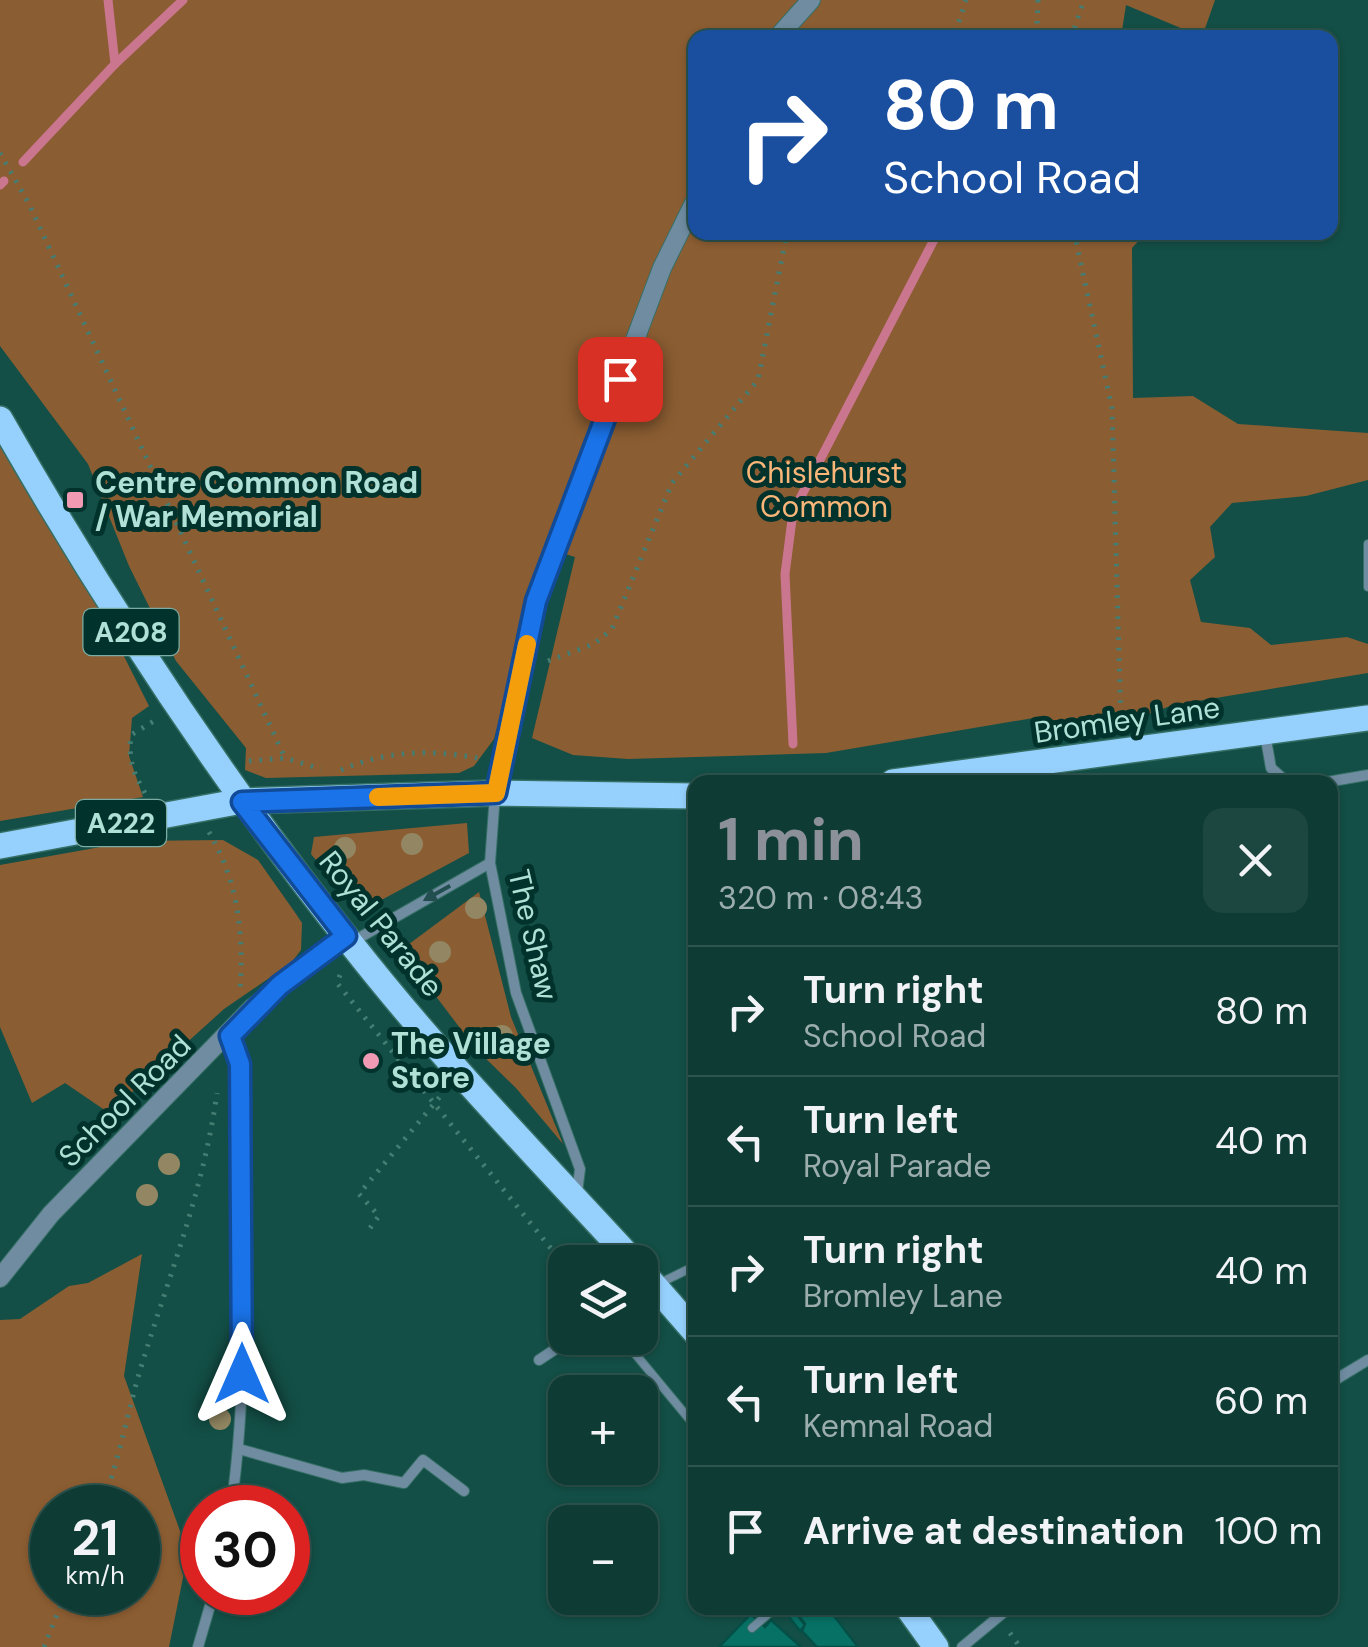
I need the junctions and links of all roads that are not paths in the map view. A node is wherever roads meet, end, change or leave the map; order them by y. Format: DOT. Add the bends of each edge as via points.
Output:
graph roads {
  1 [pos="810,0"];
  2 [pos="783,30"];
  3 [pos="688,215"];
  4 [pos="0,419"];
  5 [pos="1368,544"];
  6 [pos="1368,587"];
  7 [pos="1368,718"];
  8 [pos="1265,734"];
  9 [pos="1016,775"];
  10 [pos="1278,775"];
  11 [pos="1368,775"];
  12 [pos="1338,780"];
  13 [pos="496,793"];
  14 [pos="688,796"];
  15 [pos="242,802"];
  16 [pos="0,846"];
  17 [pos="490,863"];
  18 [pos="348,940"];
  19 [pos="230,1036"];
  20 [pos="576,1199"];
  21 [pos="618,1245"];
  22 [pos="688,1268"];
  23 [pos="658,1275"];
  24 [pos="0,1278"];
  25 [pos="658,1287"];
  26 [pos="688,1316"];
  27 [pos="548,1354"];
  28 [pos="636,1355"];
  29 [pos="539,1360"];
  30 [pos="1368,1360"];
  31 [pos="1338,1377"];
  32 [pos="688,1418"];
  33 [pos="239,1449"];
  34 [pos="234,1485"];
  35 [pos="464,1491"];
  36 [pos="207,1615"];
  37 [pos="766,1615"];
  38 [pos="913,1615"];
  39 [pos="1001,1615"];
  40 [pos="745,1634"];
  41 [pos="198,1647"];
  42 [pos="936,1647"];
  43 [pos="962,1647"];
  1 -- 2 [label="street"];
  3 -- 13 [label="street" via="536,601"];
  4 -- 15 [label="main road, A208"];
  5 -- 6 [label="lane"];
  7 -- 8 [label="main road, Bromley Lane"];
  8 -- 9 [label="main road, Bromley Lane"];
  8 -- 10 [label="street" via="1270,768"];
  11 -- 12 [label="street"];
  13 -- 14 [label="main road, A222"];
  13 -- 15 [label="main road, A222"];
  13 -- 17 [label="street, The Shaw"];
  15 -- 16 [label="main road, A222"];
  15 -- 18 [label="main road, Royal Parade / A208"];
  17 -- 18 [label="street, one-way"];
  17 -- 20 [label="street, The Shaw" via="516,993 580,1169"];
  18 -- 19 [label="street, School Road" via="280,985"];
  18 -- 20 [label="main road, Royal Parade / A208"];
  19 -- 24 [label="street, School Road" via="51,1214"];
  19 -- 33 [label="street" via="240,1064"];
  20 -- 21 [label="main road, Royal Parade / A208"];
  22 -- 23 [label="lane"];
  25 -- 26 [label="main road"];
  27 -- 29 [label="street"];
  28 -- 32 [label="lane"];
  30 -- 31 [label="street"];
  33 -- 34 [label="street"];
  33 -- 35 [label="street" via="342,1478 404,1483 423,1460"];
  36 -- 41 [label="street"];
  37 -- 40 [label="lane"];
  38 -- 42 [label="main road"];
  39 -- 43 [label="street"];
}
